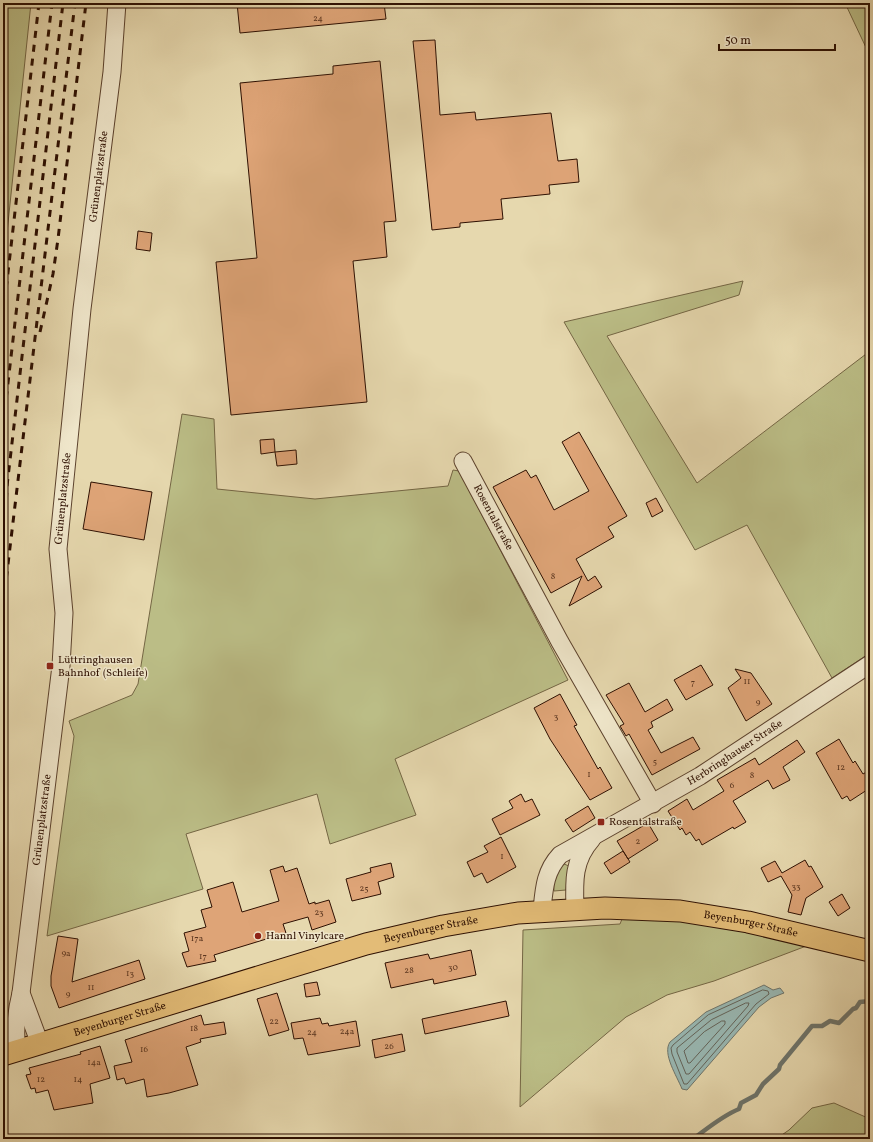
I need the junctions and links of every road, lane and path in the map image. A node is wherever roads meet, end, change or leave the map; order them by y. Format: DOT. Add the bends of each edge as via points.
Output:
graph roads {
  1 [pos="117,3"];
  2 [pos="463,461"];
  3 [pos="870,664"];
  4 [pos="653,804"];
  5 [pos="596,834"];
  6 [pos="575,908"];
  7 [pos="542,910"];
  8 [pos="870,951"];
  9 [pos="21,993"];
  10 [pos="40,1044"];
  11 [pos="10,1053"];
  1 -- 9 [label="street, Grünenplatzstraße" via="112,72 82,309 58,549 64,613 61,666"];
  2 -- 4 [label="street, Rosentalstraße" via="560,642"];
  3 -- 4 [label="street, Herbringhauser Straße" via="771,731"];
  4 -- 5 [label="street, Herbringhauser Straße"];
  5 -- 6 [label="street, Herbringhauser Straße" via="582,849 577,864 574,878"];
  5 -- 7 [label="street, Herbringhauser Straße" via="569,849 552,864 545,885"];
  6 -- 7 [label="main road, Beyenburger Straße"];
  6 -- 8 [label="main road, Beyenburger Straße" via="680,911 780,929"];
  7 -- 10 [label="main road, Beyenburger Straße" via="481,918 366,944"];
  9 -- 10 [label="street, Grünenplatzstraße"];
  9 -- 11 [label="street, Grünenplatzstraße"];
  10 -- 11 [label="main road, Beyenburger Straße"];
}
